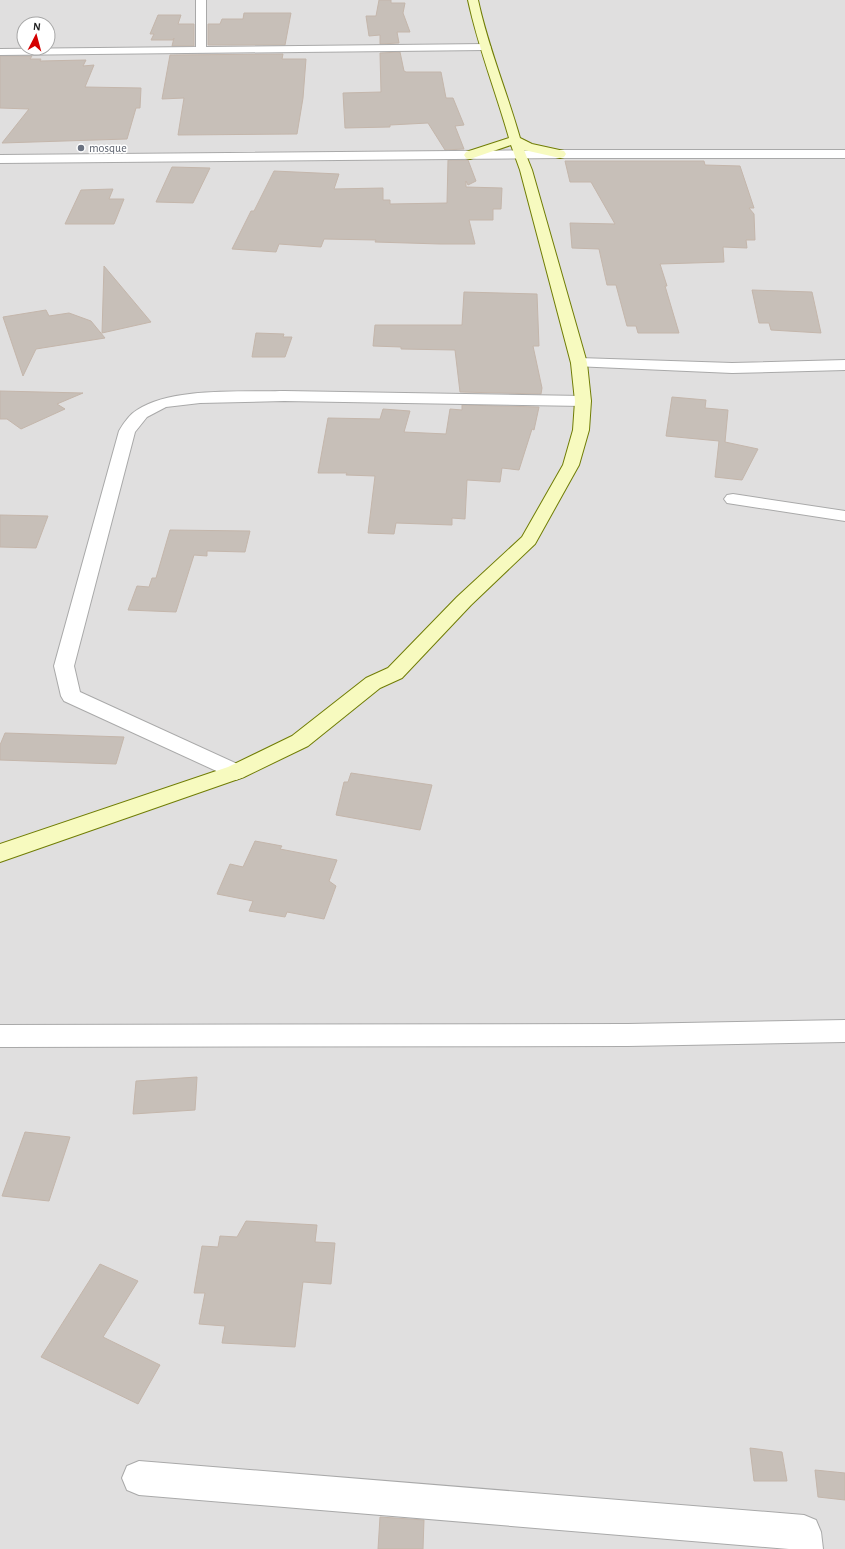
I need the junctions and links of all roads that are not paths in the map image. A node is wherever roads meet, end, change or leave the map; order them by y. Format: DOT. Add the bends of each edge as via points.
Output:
graph roads {
  1 [pos="201,0"];
  2 [pos="472,0"];
  3 [pos="486,47"];
  4 [pos="200,51"];
  5 [pos="0,52"];
  6 [pos="560,154"];
  7 [pos="845,154"];
  8 [pos="520,155"];
  9 [pos="0,159"];
  10 [pos="579,363"];
  11 [pos="845,365"];
  12 [pos="583,401"];
  13 [pos="732,499"];
  14 [pos="845,516"];
  15 [pos="236,772"];
  16 [pos="0,853"];
  17 [pos="845,1031"];
  18 [pos="0,1036"];
  19 [pos="139,1478"];
  20 [pos="806,1549"];
  1 -- 4 [label="street"];
  2 -- 3 [label="main road"];
  3 -- 4 [label="street"];
  3 -- 8 [label="main road"];
  4 -- 5 [label="street"];
  6 -- 7 [label="street"];
  6 -- 8 [label="main road" via="533,163"];
  6 -- 8 [label="main road" via="528,147"];
  8 -- 9 [label="street" via="125,156"];
  8 -- 10 [label="main road"];
  10 -- 11 [label="street" via="732,368"];
  10 -- 12 [label="main road"];
  12 -- 15 [label="main road" via="581,430 571,464 529,540 464,601 395,673 374,683 300,742"];
  12 -- 15 [label="street" via="284,396 200,398 162,403 141,414 127,431 64,666 71,696"];
  13 -- 14 [label="street"];
  15 -- 16 [label="main road"];
  17 -- 18 [label="street" via="620,1036"];
  19 -- 20 [label="street" via="804,1532"];
}
